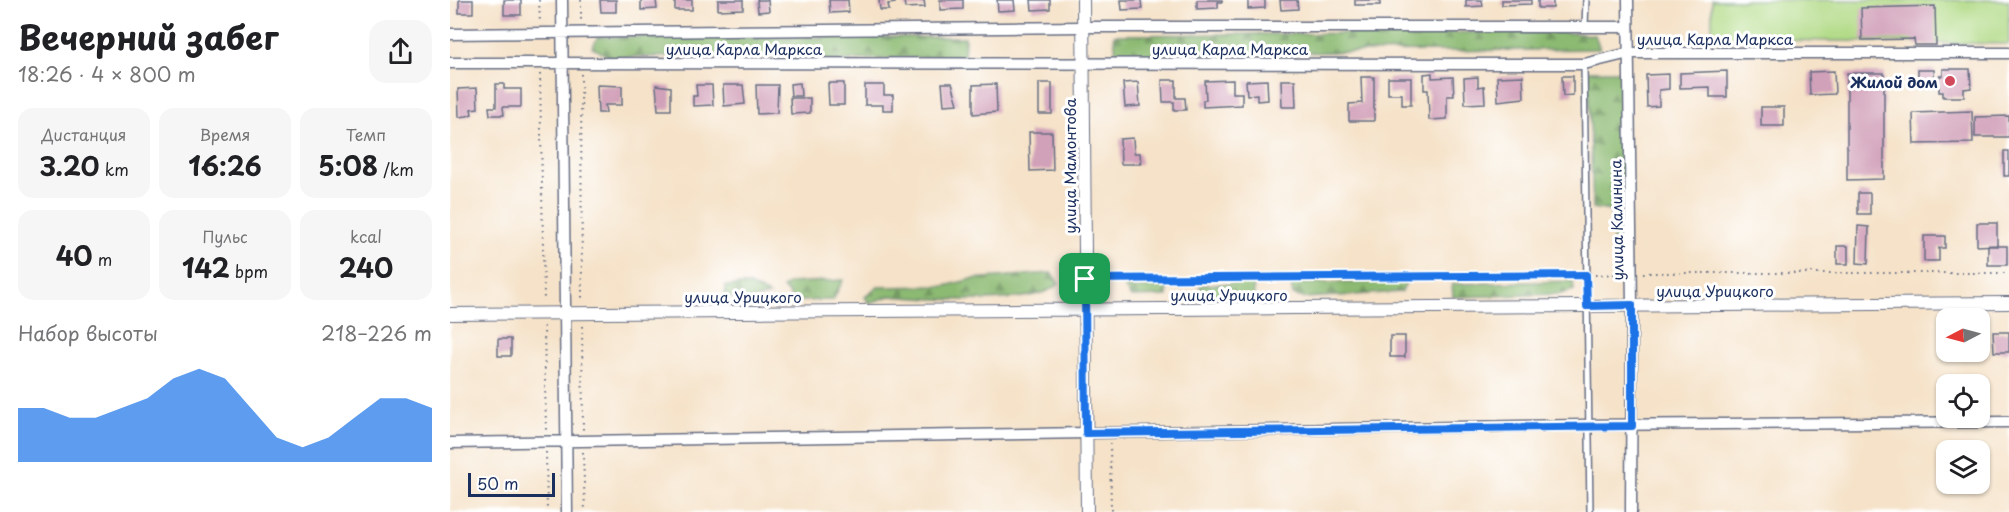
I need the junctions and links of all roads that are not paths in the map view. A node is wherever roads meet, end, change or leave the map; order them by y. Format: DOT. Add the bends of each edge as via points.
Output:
graph roads {
  1 [pos="562,0"];
  2 [pos="1083,0"];
  3 [pos="1586,0"];
  4 [pos="1628,0"];
  5 [pos="1585,26"];
  6 [pos="1083,27"];
  7 [pos="1628,27"];
  8 [pos="450,34"];
  9 [pos="562,34"];
  10 [pos="1629,53"];
  11 [pos="2009,53"];
  12 [pos="1083,62"];
  13 [pos="450,63"];
  14 [pos="563,63"];
  15 [pos="1584,64"];
  16 [pos="2009,303"];
  17 [pos="1632,305"];
  18 [pos="1587,306"];
  19 [pos="1085,310"];
  20 [pos="566,312"];
  21 [pos="450,314"];
  22 [pos="2009,422"];
  23 [pos="1587,425"];
  24 [pos="1632,426"];
  25 [pos="1086,433"];
  26 [pos="450,443"];
  27 [pos="567,443"];
  28 [pos="567,512"];
  29 [pos="1087,512"];
  30 [pos="1590,512"];
  31 [pos="1631,512"];
  1 -- 9 [label="street"];
  2 -- 6 [label="street, улица Мамонтова"];
  3 -- 5 [label="lane"];
  4 -- 7 [label="street, улица Калинина"];
  5 -- 6 [label="street, улица Карла Маркса"];
  5 -- 7 [label="street, улица Карла Маркса"];
  6 -- 9 [label="street, улица Карла Маркса"];
  6 -- 12 [label="street, улица Мамонтова"];
  7 -- 10 [label="street, улица Калинина"];
  8 -- 9 [label="street, улица Карла Маркса"];
  9 -- 14 [label="street"];
  10 -- 11 [label="street, улица Карла Маркса"];
  10 -- 15 [label="street, улица Карла Маркса"];
  10 -- 17 [label="street, улица Калинина"];
  12 -- 14 [label="street, улица Карла Маркса"];
  12 -- 15 [label="street, улица Карла Маркса"];
  12 -- 19 [label="street, улица Мамонтова"];
  13 -- 14 [label="street, улица Карла Маркса"];
  14 -- 20 [label="street"];
  15 -- 18 [label="lane"];
  16 -- 17 [label="street, улица Урицкого"];
  17 -- 18 [label="street, улица Урицкого"];
  17 -- 24 [label="street, улица Калинина"];
  18 -- 19 [label="street, улица Урицкого"];
  18 -- 23 [label="lane"];
  19 -- 20 [label="street, улица Урицкого"];
  19 -- 25 [label="street, улица Мамонтова"];
  20 -- 21 [label="street, улица Урицкого"];
  20 -- 27 [label="street"];
  22 -- 24 [label="street"];
  23 -- 24 [label="street"];
  23 -- 25 [label="street"];
  23 -- 30 [label="lane"];
  24 -- 31 [label="street, улица Калинина"];
  25 -- 27 [label="street"];
  25 -- 29 [label="street, улица Мамонтова"];
  26 -- 27 [label="street"];
  27 -- 28 [label="street"];
}
